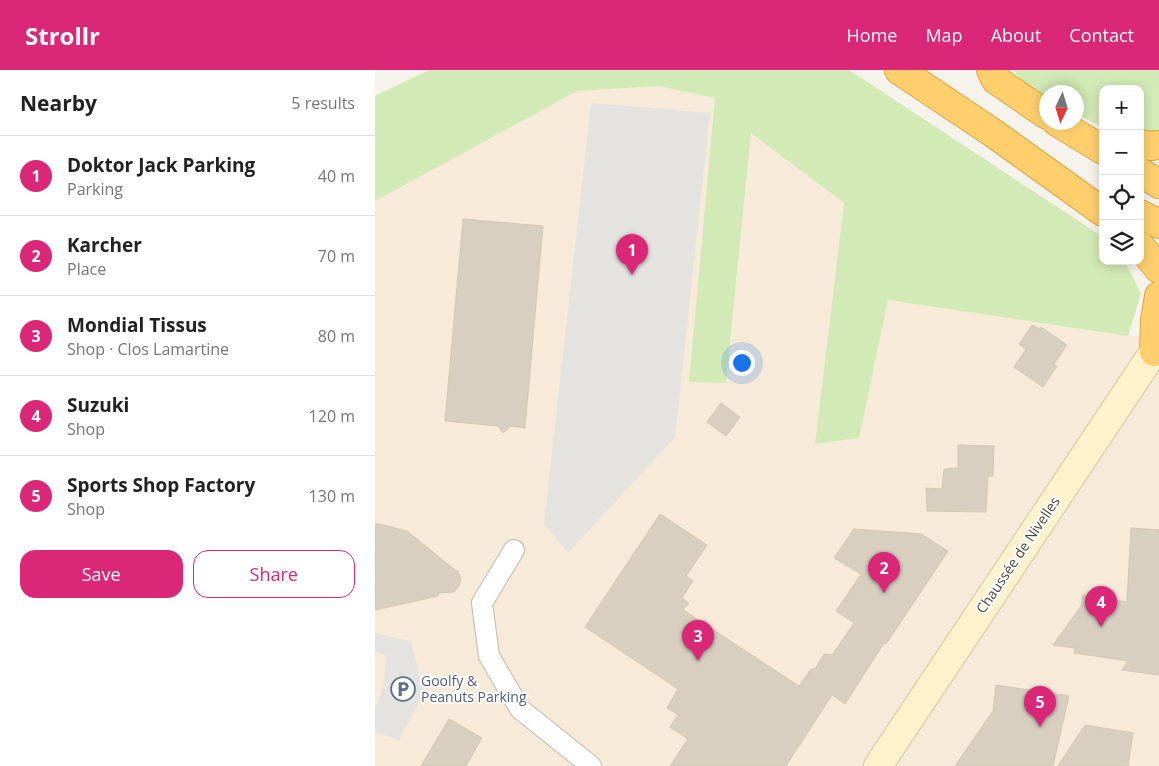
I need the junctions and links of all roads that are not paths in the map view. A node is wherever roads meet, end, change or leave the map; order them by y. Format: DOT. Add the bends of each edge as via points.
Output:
graph roads {
  1 [pos="899,70"];
  2 [pos="991,70"];
  3 [pos="1039,110"];
  4 [pos="1084,129"];
  5 [pos="1070,130"];
  6 [pos="993,133"];
  7 [pos="1099,134"];
  8 [pos="1144,145"];
  9 [pos="1159,145"];
  10 [pos="1099,148"];
  11 [pos="1144,175"];
  12 [pos="1159,184"];
  13 [pos="1099,191"];
  14 [pos="1099,209"];
  15 [pos="1144,216"];
  16 [pos="1159,224"];
  17 [pos="1144,251"];
  18 [pos="1159,269"];
  19 [pos="1159,296"];
  20 [pos="1157,348"];
  21 [pos="515,550"];
  22 [pos="591,766"];
  23 [pos="878,766"];
  1 -- 6 [label="highway"];
  2 -- 3 [label="highway" via="996,80"];
  4 -- 7 [label="highway"];
  5 -- 10 [label="highway"];
  6 -- 13 [label="highway"];
  6 -- 14 [label="highway"];
  8 -- 9 [label="highway"];
  11 -- 12 [label="highway"];
  15 -- 16 [label="highway"];
  17 -- 18 [label="highway"];
  19 -- 20 [label="highway" via="1155,320"];
  20 -- 23 [label="main road, Chaussée de Nivelles"];
  21 -- 22 [label="street" via="482,603 489,656 520,709"];
}
